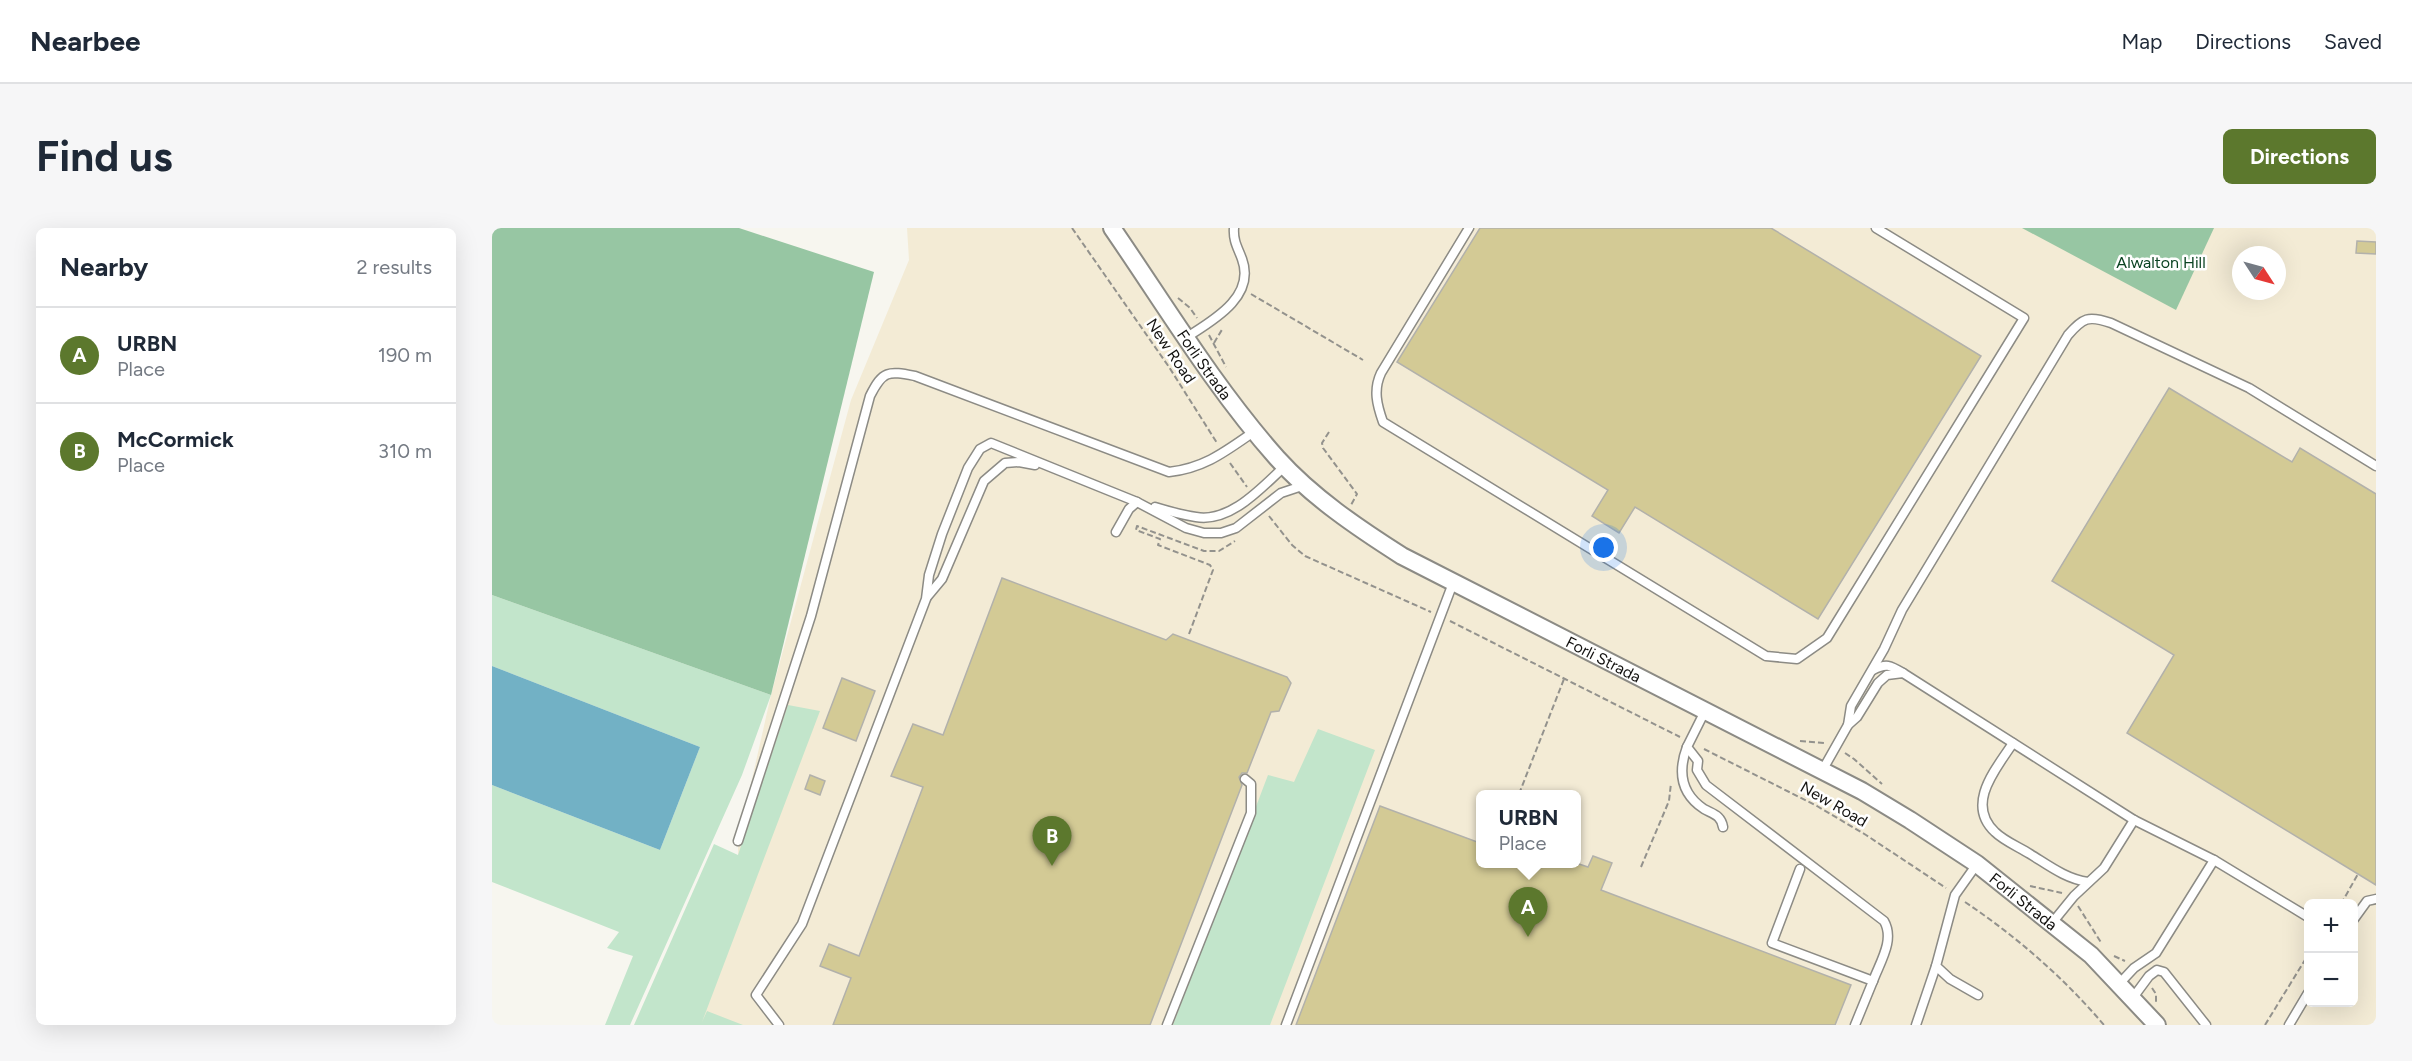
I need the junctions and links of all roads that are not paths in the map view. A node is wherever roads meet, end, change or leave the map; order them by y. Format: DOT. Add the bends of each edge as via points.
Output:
graph roads {
  1 [pos="1112,228"];
  2 [pos="1234,228"];
  3 [pos="1469,228"];
  4 [pos="1876,228"];
  5 [pos="1187,337"];
  6 [pos="1255,431"];
  7 [pos="1285,466"];
  8 [pos="2376,466"];
  9 [pos="1050,469"];
  10 [pos="1305,484"];
  11 [pos="1137,502"];
  12 [pos="1116,532"];
  13 [pos="1453,583"];
  14 [pos="926,599"];
  15 [pos="1872,670"];
  16 [pos="1903,673"];
  17 [pos="1705,711"];
  18 [pos="1848,725"];
  19 [pos="2013,743"];
  20 [pos="1688,747"];
  21 [pos="1822,771"];
  22 [pos="1245,779"];
  23 [pos="2134,820"];
  24 [pos="1723,827"];
  25 [pos="738,841"];
  26 [pos="2214,860"];
  27 [pos="1977,864"];
  28 [pos="1800,869"];
  29 [pos="2088,882"];
  30 [pos="2376,899"];
  31 [pos="2358,913"];
  32 [pos="2304,915"];
  33 [pos="2052,923"];
  34 [pos="1936,966"];
  35 [pos="1873,981"];
  36 [pos="2119,984"];
  37 [pos="1978,995"];
  38 [pos="2132,999"];
  39 [pos="2304,1000"];
  40 [pos="1918,1024"];
  41 [pos="779,1025"];
  42 [pos="1167,1025"];
  43 [pos="1286,1025"];
  44 [pos="1855,1025"];
  45 [pos="2157,1025"];
  46 [pos="2206,1025"];
  47 [pos="2289,1025"];
  1 -- 5 [label="street, Forli Strada"];
  2 -- 5 [label="lane" via="1244,276 1240,292 1231,305"];
  3 -- 4 [label="lane" via="1376,383 1383,422 1766,656 1797,659 1827,639 2024,318"];
  5 -- 6 [label="street, Forli Strada"];
  6 -- 7 [label="street, Forli Strada"];
  6 -- 25 [label="lane" via="1191,470 1169,472 915,376 885,374 870,396 811,616"];
  7 -- 10 [label="street, Forli Strada"];
  7 -- 11 [label="lane" via="1241,504 1212,517 1197,518"];
  8 -- 15 [label="lane" via="2249,388 2110,323 2094,317 2080,322 2068,335 1902,610"];
  9 -- 11 [label="lane"];
  9 -- 14 [label="lane" via="1005,463 984,481 942,579"];
  9 -- 14 [label="lane" via="992,443 980,448 942,534"];
  10 -- 11 [label="lane" via="1281,494 1236,528 1221,533 1186,528"];
  10 -- 13 [label="street, Forli Strada" via="1370,535"];
  11 -- 12 [label="lane"];
  13 -- 17 [label="street, Forli Strada"];
  13 -- 43 [label="lane"];
  14 -- 41 [label="lane" via="802,924 756,995"];
  15 -- 16 [label="lane" via="1890,665"];
  15 -- 18 [label="lane" via="1851,706"];
  16 -- 18 [label="lane" via="1887,675 1878,683"];
  16 -- 19 [label="lane"];
  17 -- 20 [label="lane"];
  17 -- 21 [label="street, Forli Strada"];
  18 -- 21 [label="lane"];
  19 -- 23 [label="lane"];
  19 -- 29 [label="lane" via="1982,798 1984,820 1996,833 2060,872"];
  20 -- 24 [label="lane" via="1681,769 1686,790 1696,803 1722,820"];
  20 -- 35 [label="lane" via="1698,760 1701,778 1714,793 1884,921 1888,941"];
  21 -- 27 [label="street, Forli Strada" via="1862,791"];
  22 -- 42 [label="lane" via="1251,784 1251,813"];
  23 -- 26 [label="lane"];
  23 -- 29 [label="lane" via="2104,868"];
  26 -- 32 [label="lane"];
  26 -- 36 [label="lane" via="2156,953 2133,968"];
  27 -- 33 [label="street, Forli Strada"];
  27 -- 34 [label="lane" via="1955,895"];
  28 -- 35 [label="lane" via="1772,942"];
  29 -- 33 [label="lane"];
  30 -- 31 [label="lane" via="2367,901"];
  33 -- 36 [label="street, Forli Strada"];
  34 -- 37 [label="lane"];
  34 -- 40 [label="lane"];
  35 -- 44 [label="lane"];
  36 -- 38 [label="street, Forli Strada"];
  38 -- 45 [label="street, Forli Strada"];
  38 -- 46 [label="lane" via="2148,976 2157,970 2164,972"];
  39 -- 47 [label="lane"];
}
